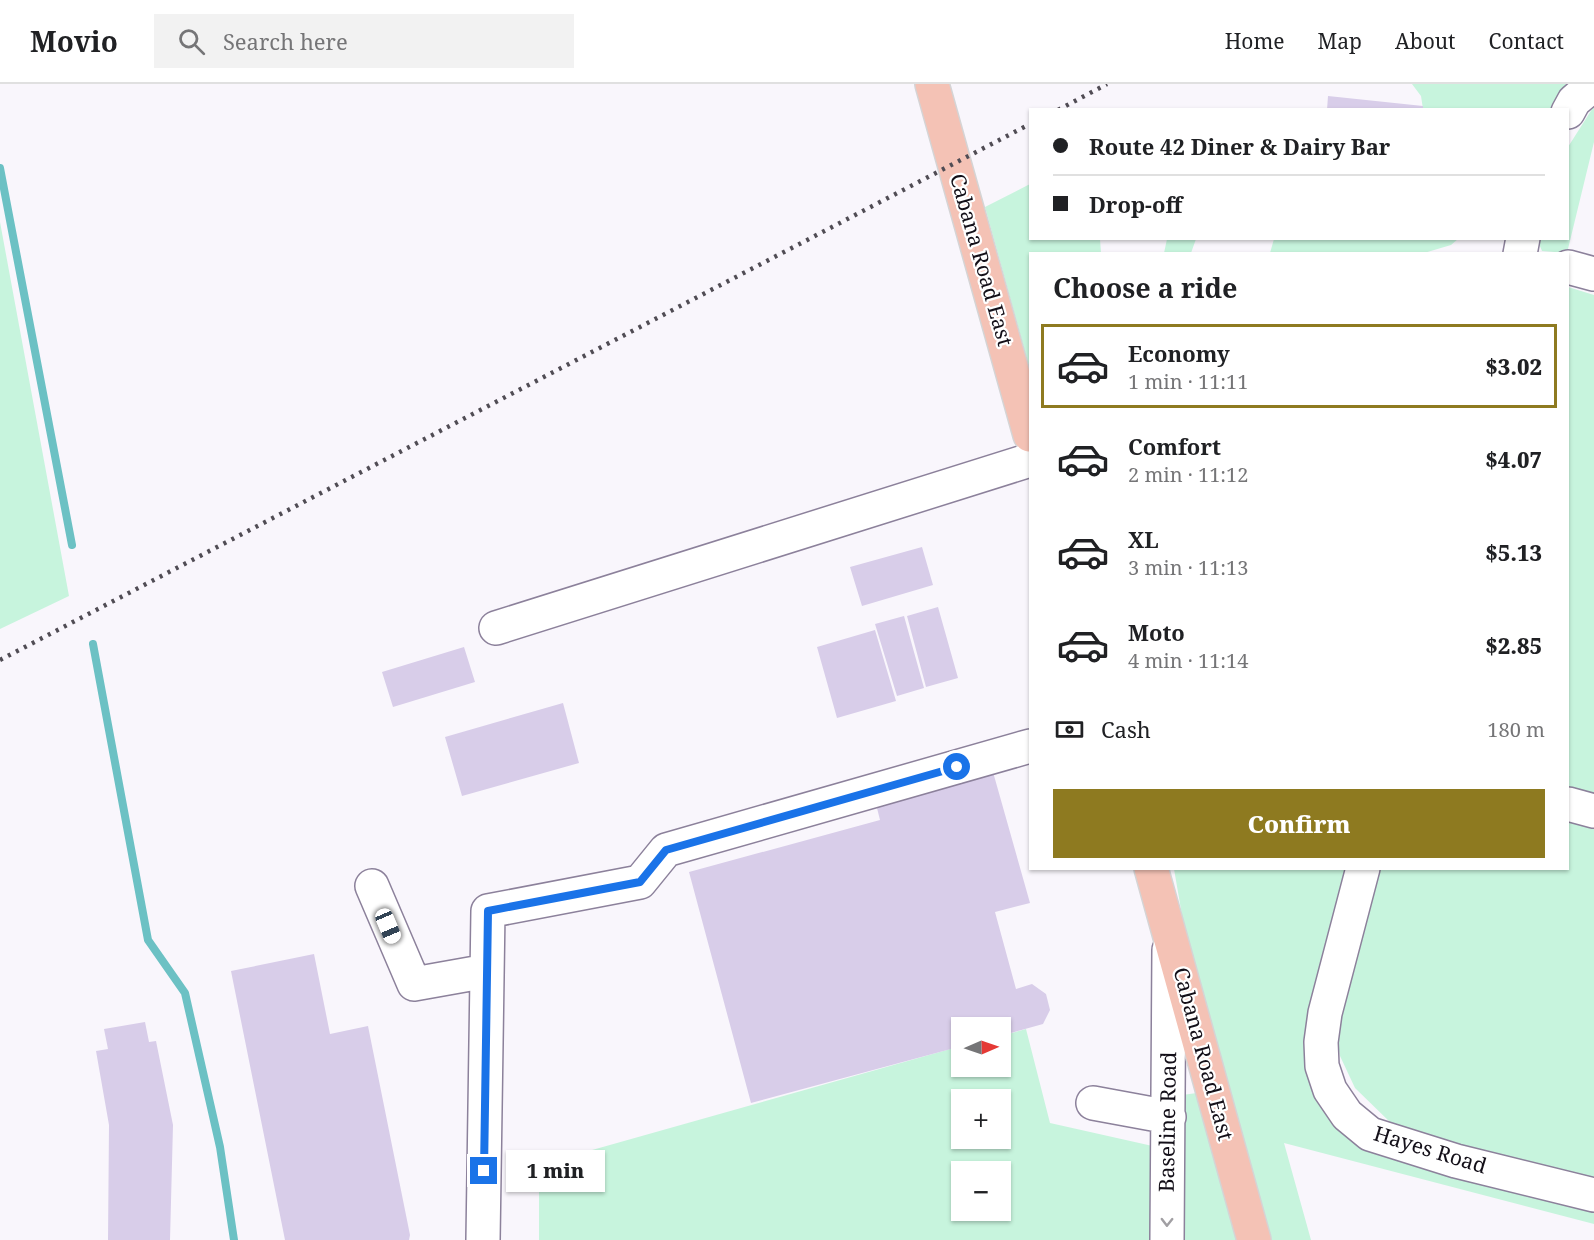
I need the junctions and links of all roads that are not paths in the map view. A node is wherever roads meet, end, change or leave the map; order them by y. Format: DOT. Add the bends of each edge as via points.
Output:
graph roads {
  1 [pos="932,84"];
  2 [pos="1594,84"];
  3 [pos="1569,110"];
  4 [pos="1569,267"];
  5 [pos="1594,274"];
  6 [pos="1029,431"];
  7 [pos="1029,460"];
  8 [pos="496,628"];
  9 [pos="1029,746"];
  10 [pos="1569,804"];
  11 [pos="1594,811"];
  12 [pos="1152,870"];
  13 [pos="1362,870"];
  14 [pos="372,886"];
  15 [pos="1169,933"];
  16 [pos="487,971"];
  17 [pos="1093,1103"];
  18 [pos="1169,1117"];
  19 [pos="1594,1195"];
  20 [pos="483,1240"];
  21 [pos="1167,1240"];
  22 [pos="1254,1240"];
  1 -- 6 [label="main road, Cabana Road East"];
  2 -- 3 [label="street"];
  4 -- 5 [label="street"];
  7 -- 8 [label="street"];
  9 -- 16 [label="street" via="666,850 640,882 488,911"];
  10 -- 11 [label="street"];
  12 -- 15 [label="main road, Cabana Road East"];
  13 -- 19 [label="street, Hayes Road" via="1321,1042 1322,1066 1341,1107 1370,1134 1456,1161"];
  14 -- 16 [label="street" via="414,984"];
  15 -- 18 [label="street, Baseline Road"];
  15 -- 22 [label="main road, Cabana Road East"];
  16 -- 20 [label="street"];
  17 -- 18 [label="street"];
  18 -- 21 [label="street, Baseline Road, one-way"];
}
